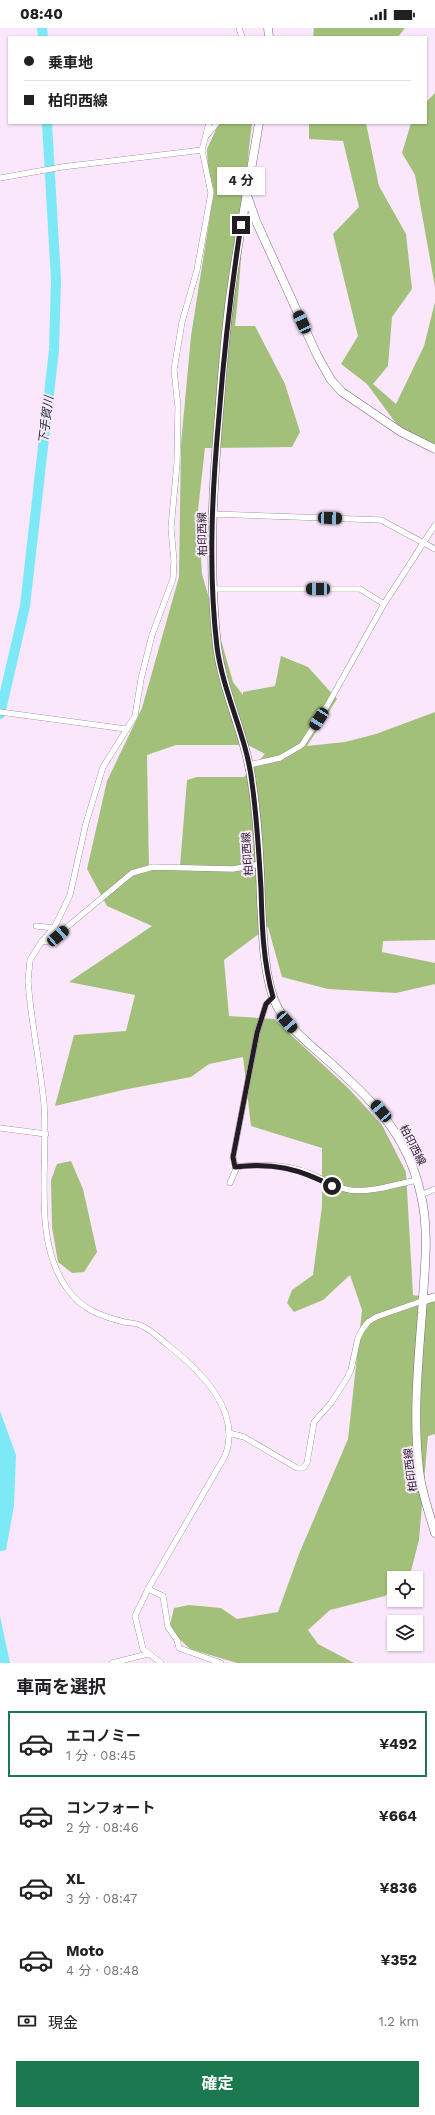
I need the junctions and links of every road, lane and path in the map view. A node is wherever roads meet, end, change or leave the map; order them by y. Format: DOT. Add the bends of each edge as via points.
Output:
graph roads {
  1 [pos="209,124"];
  2 [pos="216,124"];
  3 [pos="259,124"];
  4 [pos="206,136"];
  5 [pos="202,150"];
  6 [pos="0,178"];
  7 [pos="247,198"];
  8 [pos="435,449"];
  9 [pos="212,514"];
  10 [pos="435,525"];
  11 [pos="424,542"];
  12 [pos="435,549"];
  13 [pos="214,589"];
  14 [pos="384,604"];
  15 [pos="3,712"];
  16 [pos="126,729"];
  17 [pos="249,765"];
  18 [pos="260,864"];
  19 [pos="36,926"];
  20 [pos="54,928"];
  21 [pos="42,941"];
  22 [pos="273,997"];
  23 [pos="0,1128"];
  24 [pos="46,1134"];
  25 [pos="235,1167"];
  26 [pos="417,1180"];
  27 [pos="230,1183"];
  28 [pos="435,1190"];
  29 [pos="421,1194"];
  30 [pos="435,1298"];
  31 [pos="422,1301"];
  32 [pos="229,1432"];
  33 [pos="435,1533"];
  34 [pos="148,1589"];
  35 [pos="148,1654"];
  36 [pos="112,1663"];
  37 [pos="161,1663"];
  38 [pos="221,1663"];
  1 -- 4 [label="street"];
  2 -- 4 [label="street"];
  3 -- 7 [label="main road, 柏印西線"];
  4 -- 5 [label="street"];
  5 -- 6 [label="street" via="62,167"];
  5 -- 16 [label="street" via="211,193 197,270 182,322 174,370 178,407 177,463 171,528 173,579 152,635 135,716"];
  7 -- 8 [label="main road" via="317,355 331,380 342,392 401,432"];
  7 -- 9 [label="main road, 柏印西線" via="228,314"];
  9 -- 11 [label="street" via="381,520"];
  9 -- 13 [label="main road, 柏印西線"];
  10 -- 11 [label="street"];
  11 -- 12 [label="street"];
  11 -- 14 [label="street"];
  13 -- 14 [label="street" via="360,589"];
  13 -- 17 [label="main road, 柏印西線" via="221,670"];
  14 -- 17 [label="street" via="327,706 302,745 280,758"];
  15 -- 16 [label="street"];
  16 -- 20 [label="street" via="103,767 86,824 70,895"];
  17 -- 18 [label="main road, 柏印西線"];
  18 -- 21 [label="street" via="233,869 145,868 132,873 49,942"];
  18 -- 22 [label="main road, 柏印西線" via="264,951"];
  19 -- 20 [label="street"];
  20 -- 21 [label="street"];
  21 -- 24 [label="street" via="30,960 28,981"];
  22 -- 25 [label="street" via="266,1004 257,1033 233,1157"];
  22 -- 26 [label="main road, 柏印西線" via="281,1014 297,1033 360,1088 381,1111 399,1138"];
  23 -- 24 [label="street"];
  24 -- 32 [label="street" via="44,1213 54,1264 59,1275 76,1300 87,1309 98,1315 142,1326 179,1354 211,1387 226,1417"];
  25 -- 26 [label="street" via="273,1165 309,1174 332,1186 350,1190 368,1190"];
  25 -- 27 [label="street" via="235,1174"];
  26 -- 29 [label="main road, 柏印西線"];
  28 -- 29 [label="street"];
  29 -- 31 [label="main road, 柏印西線" via="426,1238"];
  30 -- 31 [label="main road"];
  31 -- 32 [label="street" via="376,1317 362,1330 347,1378 331,1403 314,1422 307,1463 303,1468 297,1468 244,1437"];
  31 -- 33 [label="main road, 柏印西線" via="418,1455 422,1488"];
  32 -- 34 [label="street" via="225,1456"];
  34 -- 35 [label="street" via="134,1619 143,1649"];
  34 -- 38 [label="street" via="163,1596 168,1627 179,1648"];
  35 -- 36 [label="street"];
  35 -- 37 [label="street"];
}
